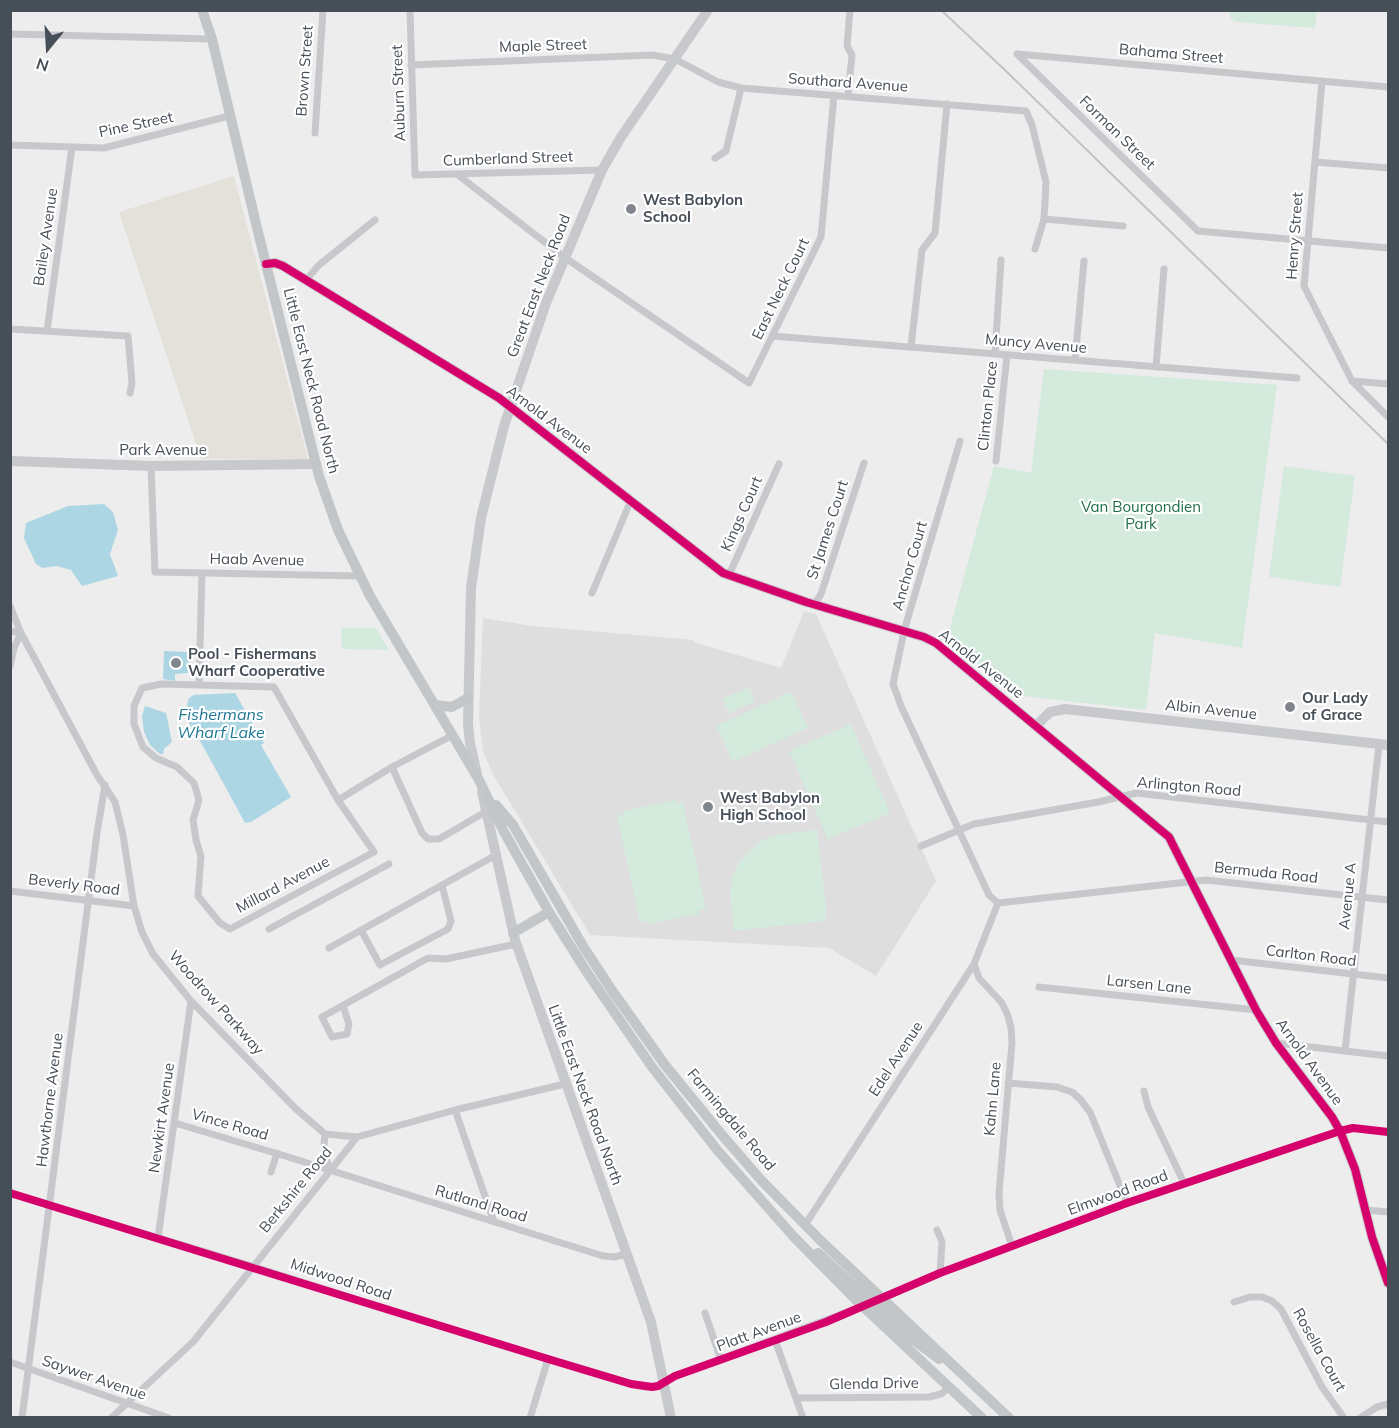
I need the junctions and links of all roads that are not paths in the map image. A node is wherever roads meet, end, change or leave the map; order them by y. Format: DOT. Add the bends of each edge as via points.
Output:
graph roads {
  1 [pos="202,10"];
  2 [pos="323,10"];
  3 [pos="410,10"];
  4 [pos="708,10"];
  5 [pos="850,10"];
  6 [pos="10,34"];
  7 [pos="212,39"];
  8 [pos="1017,54"];
  9 [pos="675,59"];
  10 [pos="411,65"];
  11 [pos="1322,81"];
  12 [pos="1389,87"];
  13 [pos="741,88"];
  14 [pos="834,95"];
  15 [pos="848,96"];
  16 [pos="947,104"];
  17 [pos="229,116"];
  18 [pos="315,133"];
  19 [pos="10,145"];
  20 [pos="72,147"];
  21 [pos="715,158"];
  22 [pos="1315,162"];
  23 [pos="1389,168"];
  24 [pos="602,170"];
  25 [pos="458,174"];
  26 [pos="415,175"];
  27 [pos="1044,219"];
  28 [pos="375,220"];
  29 [pos="1123,226"];
  30 [pos="1308,241"];
  31 [pos="1389,248"];
  32 [pos="1035,249"];
  33 [pos="564,257"];
  34 [pos="1001,260"];
  35 [pos="1083,261"];
  36 [pos="266,264"];
  37 [pos="1164,269"];
  38 [pos="306,280"];
  39 [pos="10,329"];
  40 [pos="47,331"];
  41 [pos="772,336"];
  42 [pos="911,347"];
  43 [pos="995,354"];
  44 [pos="1007,355"];
  45 [pos="1075,360"];
  46 [pos="1156,367"];
  47 [pos="1297,378"];
  48 [pos="1352,381"];
  49 [pos="1389,384"];
  50 [pos="130,393"];
  51 [pos="510,406"];
  52 [pos="1389,417"];
  53 [pos="960,441"];
  54 [pos="10,461"];
  55 [pos="996,461"];
  56 [pos="864,463"];
  57 [pos="316,464"];
  58 [pos="779,464"];
  59 [pos="152,466"];
  60 [pos="631,500"];
  61 [pos="202,573"];
  62 [pos="729,575"];
  63 [pos="359,576"];
  64 [pos="592,593"];
  65 [pos="814,604"];
  66 [pos="10,606"];
  67 [pos="10,631"];
  68 [pos="904,631"];
  69 [pos="21,633"];
  70 [pos="10,666"];
  71 [pos="199,685"];
  72 [pos="468,698"];
  73 [pos="435,705"];
  74 [pos="1037,725"];
  75 [pos="453,735"];
  76 [pos="1384,744"];
  77 [pos="392,767"];
  78 [pos="479,780"];
  79 [pos="105,785"];
  80 [pos="488,795"];
  81 [pos="1121,796"];
  82 [pos="338,800"];
  83 [pos="487,811"];
  84 [pos="1370,820"];
  85 [pos="1389,822"];
  86 [pos="958,830"];
  87 [pos="921,846"];
  88 [pos="496,855"];
  89 [pos="389,864"];
  90 [pos="1192,880"];
  91 [pos="442,885"];
  92 [pos="10,891"];
  93 [pos="1361,897"];
  94 [pos="1389,900"];
  95 [pos="88,901"];
  96 [pos="998,903"];
  97 [pos="134,906"];
  98 [pos="549,912"];
  99 [pos="269,929"];
  100 [pos="361,930"];
  101 [pos="513,933"];
  102 [pos="516,944"];
  103 [pos="329,948"];
  104 [pos="1231,960"];
  105 [pos="974,964"];
  106 [pos="1353,975"];
  107 [pos="1389,978"];
  108 [pos="1039,987"];
  109 [pos="191,1001"];
  110 [pos="343,1006"];
  111 [pos="1256,1010"];
  112 [pos="1276,1043"];
  113 [pos="1345,1051"];
  114 [pos="1389,1056"];
  115 [pos="1008,1083"];
  116 [pos="566,1084"];
  117 [pos="1144,1091"];
  118 [pos="455,1110"];
  119 [pos="174,1123"];
  120 [pos="1340,1131"];
  121 [pos="1389,1132"];
  122 [pos="325,1134"];
  123 [pos="357,1137"];
  124 [pos="277,1153"];
  125 [pos="329,1171"];
  126 [pos="271,1172"];
  127 [pos="1184,1183"];
  128 [pos="10,1193"];
  129 [pos="1127,1203"];
  130 [pos="50,1205"];
  131 [pos="1366,1210"];
  132 [pos="1389,1212"];
  133 [pos="494,1222"];
  134 [pos="805,1225"];
  135 [pos="937,1230"];
  136 [pos="158,1238"];
  137 [pos="1012,1246"];
  138 [pos="626,1254"];
  139 [pos="252,1266"];
  140 [pos="940,1274"];
  141 [pos="1389,1283"];
  142 [pos="873,1302"];
  143 [pos="1234,1302"];
  144 [pos="705,1313"];
  145 [pos="775,1340"];
  146 [pos="548,1359"];
  147 [pos="721,1360"];
  148 [pos="10,1362"];
  149 [pos="28,1369"];
  150 [pos="664,1383"];
  151 [pos="950,1387"];
  152 [pos="796,1398"];
  153 [pos="126,1404"];
  154 [pos="1389,1404"];
  155 [pos="22,1418"];
  156 [pos="111,1418"];
  157 [pos="169,1418"];
  158 [pos="530,1418"];
  159 [pos="671,1418"];
  160 [pos="803,1418"];
  161 [pos="982,1418"];
  162 [pos="1010,1418"];
  163 [pos="1344,1418"];
  164 [pos="1360,1418"];
  1 -- 7 [label="main road, Little East Neck Road North"];
  2 -- 18 [label="street, Brown Street"];
  3 -- 10 [label="street, Auburn Street"];
  4 -- 9 [label="street, Great East Neck Road"];
  5 -- 15 [label="street" via="847,46 852,55"];
  6 -- 7 [label="street"];
  7 -- 17 [label="main road, Little East Neck Road North"];
  8 -- 11 [label="street, Bahama Street"];
  8 -- 30 [label="street, Forman Street" via="1198,231"];
  9 -- 10 [label="street, Maple Street" via="652,55"];
  9 -- 13 [label="street, Southard Avenue" via="718,82"];
  9 -- 24 [label="street, Great East Neck Road"];
  10 -- 26 [label="street, Auburn Street"];
  11 -- 12 [label="street, Bahama Street"];
  11 -- 22 [label="street, Henry Street"];
  13 -- 14 [label="street, Southard Avenue"];
  13 -- 21 [label="street" via="726,151"];
  14 -- 15 [label="street, Southard Avenue"];
  14 -- 41 [label="street, East Neck Court" via="821,237"];
  15 -- 16 [label="street, Southard Avenue"];
  16 -- 27 [label="street, Southard Avenue" via="1026,111 1046,182"];
  16 -- 42 [label="street" via="935,233 922,250"];
  17 -- 20 [label="street, Pine Street" via="104,148"];
  17 -- 36 [label="main road, Little East Neck Road North"];
  19 -- 20 [label="street, Pine Street"];
  20 -- 40 [label="street, Bailey Avenue"];
  22 -- 23 [label="street"];
  22 -- 30 [label="street, Henry Street"];
  24 -- 25 [label="street, Cumberland Street"];
  24 -- 33 [label="street, Great East Neck Road"];
  25 -- 26 [label="street, Cumberland Street"];
  25 -- 33 [label="street"];
  27 -- 29 [label="street"];
  27 -- 32 [label="street"];
  28 -- 38 [label="street"];
  30 -- 31 [label="street"];
  30 -- 48 [label="street, Henry Street" via="1304,286"];
  33 -- 41 [label="street, East Neck Court" via="749,383"];
  33 -- 51 [label="street, Great East Neck Road"];
  34 -- 43 [label="street"];
  35 -- 45 [label="street"];
  36 -- 38 [label="street, Arnold Avenue" via="280,265"];
  36 -- 57 [label="main road, Little East Neck Road North"];
  37 -- 46 [label="street"];
  38 -- 51 [label="street, Arnold Avenue"];
  39 -- 40 [label="street"];
  40 -- 50 [label="street" via="128,336"];
  41 -- 42 [label="street, Muncy Avenue"];
  42 -- 43 [label="street, Muncy Avenue"];
  43 -- 44 [label="street, Muncy Avenue"];
  44 -- 45 [label="street, Muncy Avenue"];
  44 -- 55 [label="street, Clinton Place"];
  45 -- 46 [label="street, Muncy Avenue"];
  46 -- 47 [label="street, Muncy Avenue"];
  48 -- 49 [label="street"];
  48 -- 52 [label="street, Henry Street"];
  51 -- 60 [label="street, Arnold Avenue"];
  51 -- 72 [label="street, Great East Neck Road" via="488,484 475,556"];
  53 -- 68 [label="street, Anchor Court"];
  54 -- 59 [label="street, Park Avenue"];
  56 -- 65 [label="street, St James Court" via="821,594"];
  57 -- 59 [label="street, Park Avenue"];
  57 -- 63 [label="main road, Little East Neck Road North" via="333,517"];
  58 -- 62 [label="street, Kings Court"];
  59 -- 61 [label="street, Haab Avenue" via="155,572"];
  60 -- 62 [label="street, Arnold Avenue" via="712,566"];
  60 -- 64 [label="street"];
  61 -- 63 [label="street, Haab Avenue"];
  61 -- 71 [label="street"];
  62 -- 65 [label="street, Arnold Avenue"];
  63 -- 73 [label="main road, Little East Neck Road North"];
  65 -- 68 [label="street, Arnold Avenue"];
  66 -- 69 [label="street, Woodrow Parkway"];
  67 -- 69 [label="street"];
  68 -- 74 [label="street, Arnold Avenue" via="941,646"];
  68 -- 86 [label="street, Anchor Court" via="893,684"];
  69 -- 70 [label="street"];
  69 -- 79 [label="street, Woodrow Parkway"];
  71 -- 82 [label="street, Millard Avenue" via="274,687"];
  71 -- 82 [label="street, Millard Avenue" via="142,688 134,706 134,724 143,747 177,767 194,783 199,800 193,820 201,856 198,896 220,923 230,929 374,852"];
  72 -- 73 [label="main road" via="452,707"];
  72 -- 78 [label="street, Great East Neck Road" via="469,737"];
  73 -- 75 [label="main road, Little East Neck Road North"];
  74 -- 76 [label="street, Albin Avenue" via="1050,712 1065,709"];
  74 -- 81 [label="street, Arnold Avenue"];
  75 -- 77 [label="street"];
  75 -- 78 [label="main road, Little East Neck Road North"];
  76 -- 84 [label="street, Avenue A"];
  77 -- 82 [label="street"];
  77 -- 83 [label="street" via="422,833 429,839 439,839"];
  78 -- 80 [label="main road, Farmingdale Road"];
  78 -- 83 [label="street, Little East Neck Road North"];
  79 -- 95 [label="street, Hawthorne Avenue"];
  79 -- 97 [label="street, Woodrow Parkway" via="120,818"];
  80 -- 98 [label="main road, Farmingdale Road"];
  80 -- 134 [label="main road, Farmingdale Road" via="513,825 587,953 651,1045 722,1135"];
  81 -- 84 [label="street, Arlington Road" via="1137,793"];
  81 -- 86 [label="street, Arlington Road"];
  81 -- 90 [label="street, Arnold Avenue" via="1169,837"];
  83 -- 88 [label="street, Little East Neck Road North"];
  84 -- 85 [label="street, Arlington Road"];
  84 -- 93 [label="street, Avenue A"];
  86 -- 87 [label="street, Arlington Road"];
  86 -- 96 [label="street, Anchor Court" via="989,895"];
  88 -- 91 [label="street"];
  88 -- 101 [label="street, Little East Neck Road North"];
  89 -- 99 [label="street"];
  90 -- 93 [label="street, Bermuda Road"];
  90 -- 96 [label="street, Bermuda Road"];
  90 -- 104 [label="street, Arnold Avenue"];
  91 -- 100 [label="street"];
  91 -- 100 [label="street" via="451,921 448,929 380,965"];
  92 -- 95 [label="street, Beverly Road"];
  93 -- 94 [label="street, Bermuda Road"];
  93 -- 106 [label="street, Avenue A"];
  95 -- 97 [label="street, Beverly Road"];
  95 -- 130 [label="street, Hawthorne Avenue"];
  96 -- 105 [label="street, Edel Avenue"];
  97 -- 109 [label="street, Woodrow Parkway" via="153,954"];
  98 -- 101 [label="main road"];
  98 -- 142 [label="main road, Farmingdale Road" via="652,1067 723,1157 793,1236"];
  100 -- 103 [label="street"];
  101 -- 102 [label="street, Little East Neck Road North"];
  102 -- 110 [label="street" via="446,959 428,958"];
  102 -- 116 [label="street, Little East Neck Road North"];
  104 -- 106 [label="street, Carlton Road"];
  104 -- 111 [label="street, Arnold Avenue"];
  105 -- 115 [label="street, Kahn Lane" via="979,978 1002,1003 1008,1016 1012,1042"];
  105 -- 134 [label="street, Edel Avenue"];
  106 -- 107 [label="street, Carlton Road"];
  106 -- 113 [label="street, Avenue A"];
  108 -- 111 [label="street, Larsen Lane"];
  109 -- 119 [label="street, Newkirt Avenue"];
  109 -- 122 [label="street, Woodrow Parkway"];
  110 -- 110 [label="street" via="322,1017 332,1037 347,1034 349,1024"];
  111 -- 112 [label="street, Arnold Avenue"];
  112 -- 113 [label="street"];
  112 -- 120 [label="street, Arnold Avenue"];
  113 -- 114 [label="street"];
  115 -- 129 [label="street" via="1057,1087 1080,1099 1090,1112"];
  115 -- 137 [label="street, Kahn Lane" via="1000,1210"];
  116 -- 118 [label="street"];
  116 -- 138 [label="street, Little East Neck Road North"];
  117 -- 127 [label="street"];
  118 -- 123 [label="street"];
  118 -- 133 [label="street"];
  119 -- 124 [label="street, Vince Road"];
  119 -- 136 [label="street, Newkirt Avenue"];
  120 -- 121 [label="street, Elmwood Road" via="1353,1128"];
  120 -- 127 [label="street, Elmwood Road"];
  120 -- 131 [label="street, Arnold Avenue"];
  122 -- 123 [label="street"];
  122 -- 125 [label="street"];
  123 -- 125 [label="street, Berkshire Road"];
  124 -- 125 [label="street, Vince Road"];
  124 -- 126 [label="street, Vince Road"];
  125 -- 133 [label="street, Rutland Road"];
  125 -- 139 [label="street, Berkshire Road"];
  127 -- 129 [label="street, Elmwood Road"];
  128 -- 130 [label="street, Midwood Road"];
  129 -- 137 [label="street, Elmwood Road"];
  130 -- 136 [label="street, Midwood Road"];
  130 -- 149 [label="street, Hawthorne Avenue"];
  131 -- 132 [label="street"];
  131 -- 141 [label="street, Arnold Avenue"];
  133 -- 138 [label="street, Rutland Road" via="603,1256"];
  134 -- 142 [label="main road, Farmingdale Road"];
  135 -- 140 [label="street" via="942,1242"];
  136 -- 139 [label="street, Midwood Road"];
  137 -- 140 [label="street, Elmwood Road"];
  138 -- 150 [label="street, Little East Neck Road North" via="651,1322"];
  139 -- 146 [label="street, Midwood Road"];
  139 -- 153 [label="street, Berkshire Road" via="193,1342"];
  140 -- 142 [label="street, Elmwood Road"];
  142 -- 145 [label="street, Platt Avenue"];
  142 -- 151 [label="main road, Farmingdale Road"];
  142 -- 162 [label="main road" via="923,1348 960,1371"];
  143 -- 163 [label="street, Rosella Court" via="1262,1297 1281,1309 1322,1387"];
  144 -- 147 [label="street"];
  145 -- 147 [label="street, Platt Avenue"];
  145 -- 152 [label="street"];
  146 -- 150 [label="street, Midwood Road" via="644,1387"];
  146 -- 158 [label="street"];
  147 -- 150 [label="street, Platt Avenue"];
  148 -- 149 [label="street, Saywer Avenue"];
  149 -- 153 [label="street, Saywer Avenue"];
  149 -- 155 [label="street, Hawthorne Avenue"];
  150 -- 159 [label="street, Little East Neck Road North"];
  151 -- 152 [label="street, Glenda Drive" via="929,1397"];
  151 -- 161 [label="main road, Farmingdale Road"];
  152 -- 160 [label="street"];
  153 -- 156 [label="street, Berkshire Road"];
  153 -- 157 [label="street, Saywer Avenue"];
  154 -- 164 [label="street"];
}
